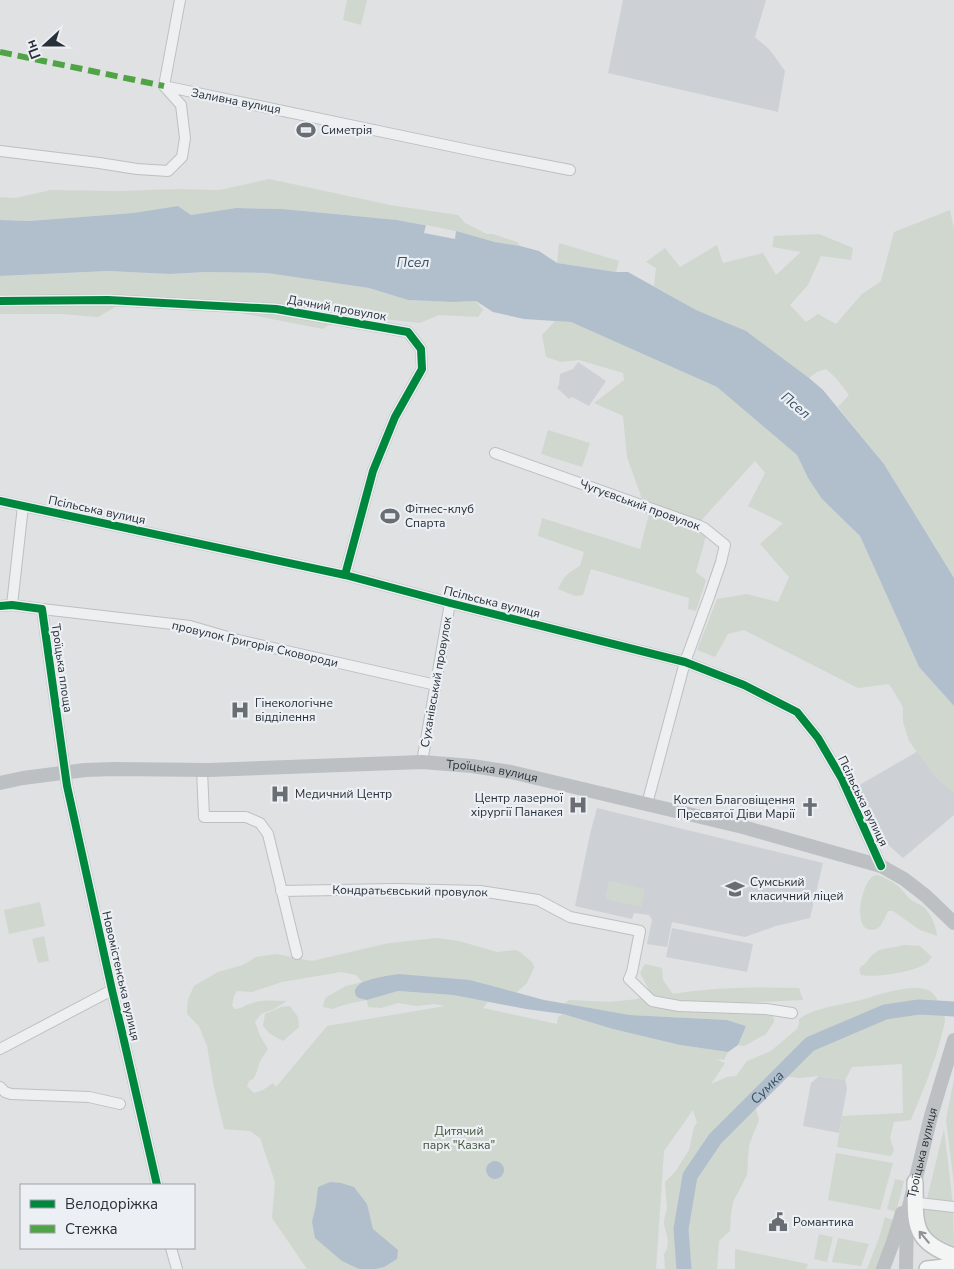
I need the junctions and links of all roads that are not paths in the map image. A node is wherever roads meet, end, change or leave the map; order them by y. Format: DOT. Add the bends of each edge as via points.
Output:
graph roads {
  1 [pos="180,0"];
  2 [pos="164,86"];
  3 [pos="0,151"];
  4 [pos="570,170"];
  5 [pos="0,301"];
  6 [pos="495,453"];
  7 [pos="0,501"];
  8 [pos="23,506"];
  9 [pos="345,575"];
  10 [pos="450,603"];
  11 [pos="12,605"];
  12 [pos="0,606"];
  13 [pos="42,610"];
  14 [pos="685,662"];
  15 [pos="436,685"];
  16 [pos="422,762"];
  17 [pos="202,770"];
  18 [pos="65,772"];
  19 [pos="0,783"];
  20 [pos="647,804"];
  21 [pos="881,866"];
  22 [pos="281,890"];
  23 [pos="954,923"];
  24 [pos="297,954"];
  25 [pos="112,990"];
  26 [pos="792,1013"];
  27 [pos="954,1042"];
  28 [pos="0,1050"];
  29 [pos="0,1087"];
  30 [pos="120,1104"];
  31 [pos="915,1182"];
  32 [pos="157,1184"];
  33 [pos="913,1203"];
  34 [pos="954,1207"];
  35 [pos="171,1249"];
  36 [pos="954,1256"];
  37 [pos="954,1266"];
  38 [pos="177,1269"];
  39 [pos="883,1269"];
  40 [pos="906,1269"];
  41 [pos="927,1269"];
  1 -- 2 [label="street"];
  2 -- 3 [label="street, Заливна вулиця" via="181,105 185,138 182,157 168,171"];
  2 -- 4 [label="street, Заливна вулиця"];
  5 -- 9 [label="street, Дачний провулок" via="108,300 276,309 408,332 421,349 422,369 395,417 373,471"];
  6 -- 14 [label="street, Чугуєвський провулок" via="704,528 725,545"];
  7 -- 8 [label="street, Псільська вулиця"];
  8 -- 9 [label="street, Псільська вулиця"];
  8 -- 11 [label="street"];
  9 -- 10 [label="street, Псільська вулиця"];
  10 -- 14 [label="street, Псільська вулиця"];
  10 -- 15 [label="street, Суханівський провулок"];
  11 -- 12 [label="street, Троїцька площа"];
  11 -- 13 [label="street, Троїцька площа"];
  13 -- 15 [label="street, провулок Григорія Сковороди" via="190,626"];
  13 -- 18 [label="street, Троїцька площа"];
  14 -- 20 [label="street, Чугуєвський провулок"];
  14 -- 21 [label="street, Псільська вулиця" via="744,685 797,712 818,738 842,779"];
  15 -- 16 [label="street, Суханівський провулок"];
  16 -- 17 [label="main road, Троїцька вулиця"];
  16 -- 20 [label="main road, Троїцька вулиця" via="510,772"];
  17 -- 18 [label="main road, Троїцька вулиця"];
  17 -- 22 [label="street" via="204,817 246,817 260,823 268,834"];
  18 -- 19 [label="main road, Троїцька вулиця"];
  18 -- 25 [label="street, Новомістенська вулиця"];
  20 -- 21 [label="main road, Троїцька вулиця"];
  21 -- 23 [label="main road, Троїцька вулиця" via="926,896"];
  22 -- 24 [label="street"];
  22 -- 26 [label="street, Кондратьєвський провулок" via="480,890 538,900 570,917 640,931 629,979 652,1001 679,1006"];
  25 -- 28 [label="street"];
  25 -- 32 [label="street, Новомістенська вулиця"];
  27 -- 31 [label="main road, Троїцька вулиця"];
  29 -- 30 [label="street" via="11,1094 89,1097"];
  31 -- 33 [label="main road"];
  31 -- 39 [label="main road, Троїцька вулиця" via="908,1193"];
  33 -- 34 [label="street"];
  36 -- 33 [label="main road, one-way" via="924,1238 918,1228"];
  33 -- 40 [label="main road, Троїцька вулиця" via="907,1215"];
  35 -- 38 [label="street"];
  37 -- 41 [label="main road"];
}
